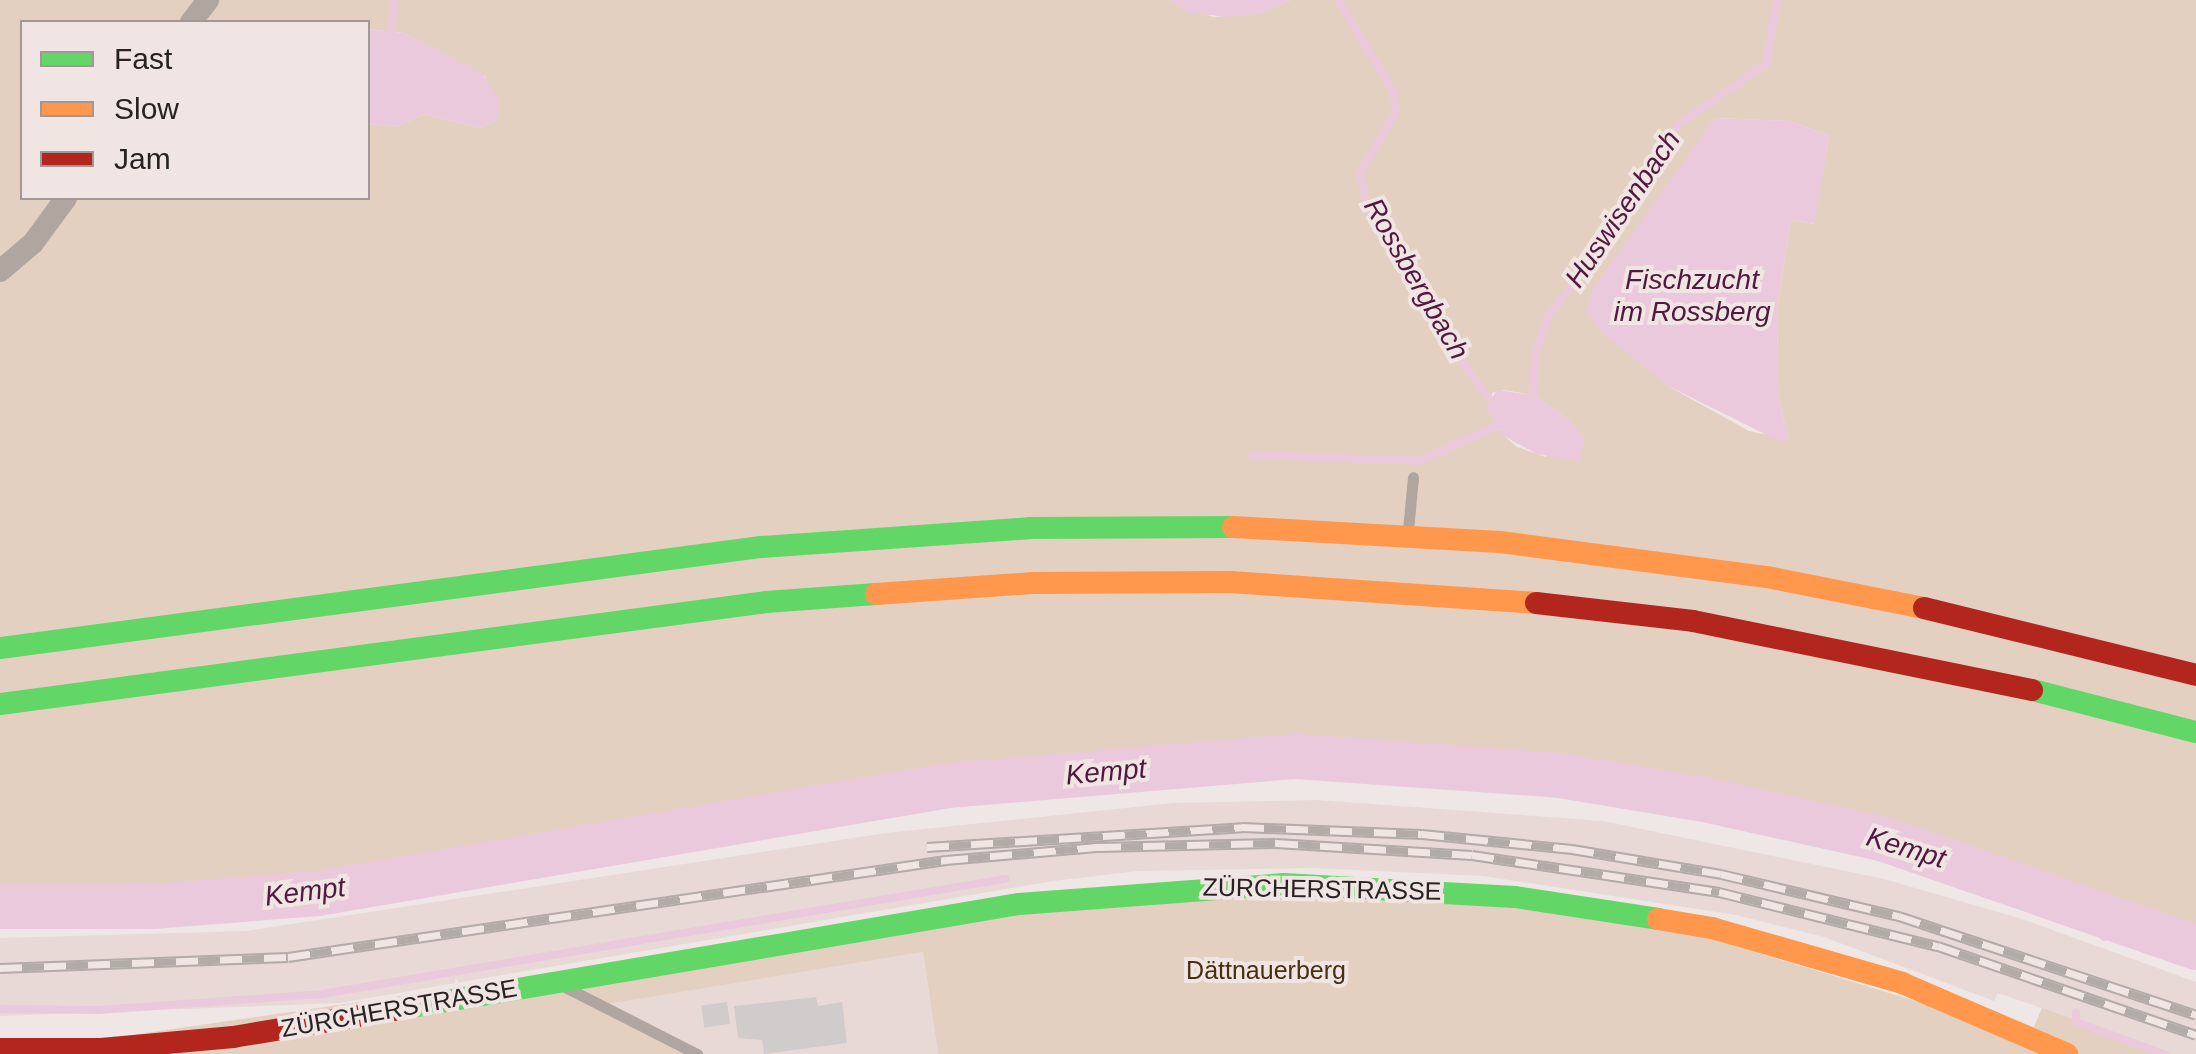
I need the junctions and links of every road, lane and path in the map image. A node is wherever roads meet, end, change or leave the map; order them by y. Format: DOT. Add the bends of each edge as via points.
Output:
graph roads {
  1 [pos="208,0"];
  2 [pos="193,20"];
  3 [pos="65,200"];
  4 [pos="0,271"];
  5 [pos="1413,477"];
  6 [pos="1408,534"];
  7 [pos="0,648"];
  8 [pos="2196,675"];
  9 [pos="0,704"];
  10 [pos="2196,732"];
  11 [pos="559,980"];
  12 [pos="0,1048"];
  13 [pos="697,1054"];
  14 [pos="2067,1054"];
  1 -- 2 [label="street"];
  3 -- 4 [label="street" via="33,243"];
  5 -- 6 [label="lane"];
  6 -- 7 [label="main road" via="1098,526 862,538"];
  6 -- 8 [label="main road" via="1634,557 1817,586"];
  9 -- 10 [label="main road" via="766,602 1032,583 1214,582 1428,591 1693,620 1953,670"];
  11 -- 12 [label="main road, ZÜRCHERSTRASSE" via="217,1039"];
  11 -- 13 [label="lane" via="585,1002"];
  11 -- 14 [label="main road, ZÜRCHERSTRASSE" via="1101,894 1251,885 1416,888 1598,907 1761,939 1918,989"];
}
